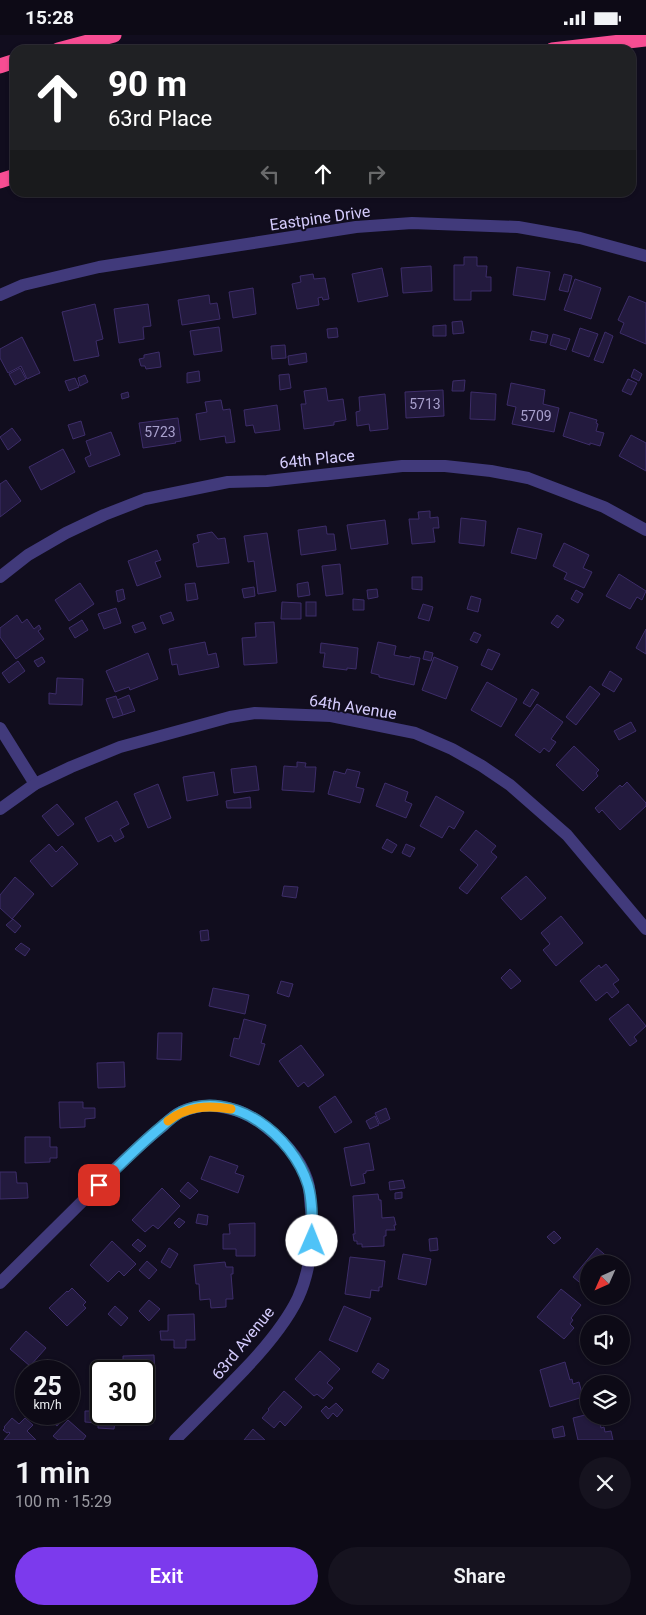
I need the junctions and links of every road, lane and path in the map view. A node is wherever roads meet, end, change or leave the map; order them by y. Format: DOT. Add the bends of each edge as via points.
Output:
graph roads {
  1 [pos="114,35"];
  2 [pos="646,39"];
  3 [pos="77,45"];
  4 [pos="595,45"];
  5 [pos="646,256"];
  6 [pos="0,295"];
  7 [pos="646,530"];
  8 [pos="0,577"];
  9 [pos="0,729"];
  10 [pos="34,784"];
  11 [pos="0,809"];
  12 [pos="646,929"];
  13 [pos="0,1283"];
  14 [pos="174,1440"];
  1 -- 3 [label="highway"];
  2 -- 4 [label="highway"];
  5 -- 6 [label="street, Eastpine Drive" via="580,238 518,227 412,223 356,227 99,267 24,285"];
  7 -- 8 [label="street, 64th Place" via="604,507 528,478 445,466 402,466 267,481 228,482 145,499 66,533 28,555"];
  9 -- 10 [label="street"];
  10 -- 11 [label="street, 64th Avenue"];
  10 -- 12 [label="street, 64th Avenue" via="120,747 255,713 331,716 415,733 482,766 539,809 567,835"];
  13 -- 14 [label="street, 63rd Avenue" via="127,1157 180,1112 214,1106 237,1110 261,1123 283,1141 299,1164 308,1186 312,1218 307,1271 298,1298 263,1349"];
}
